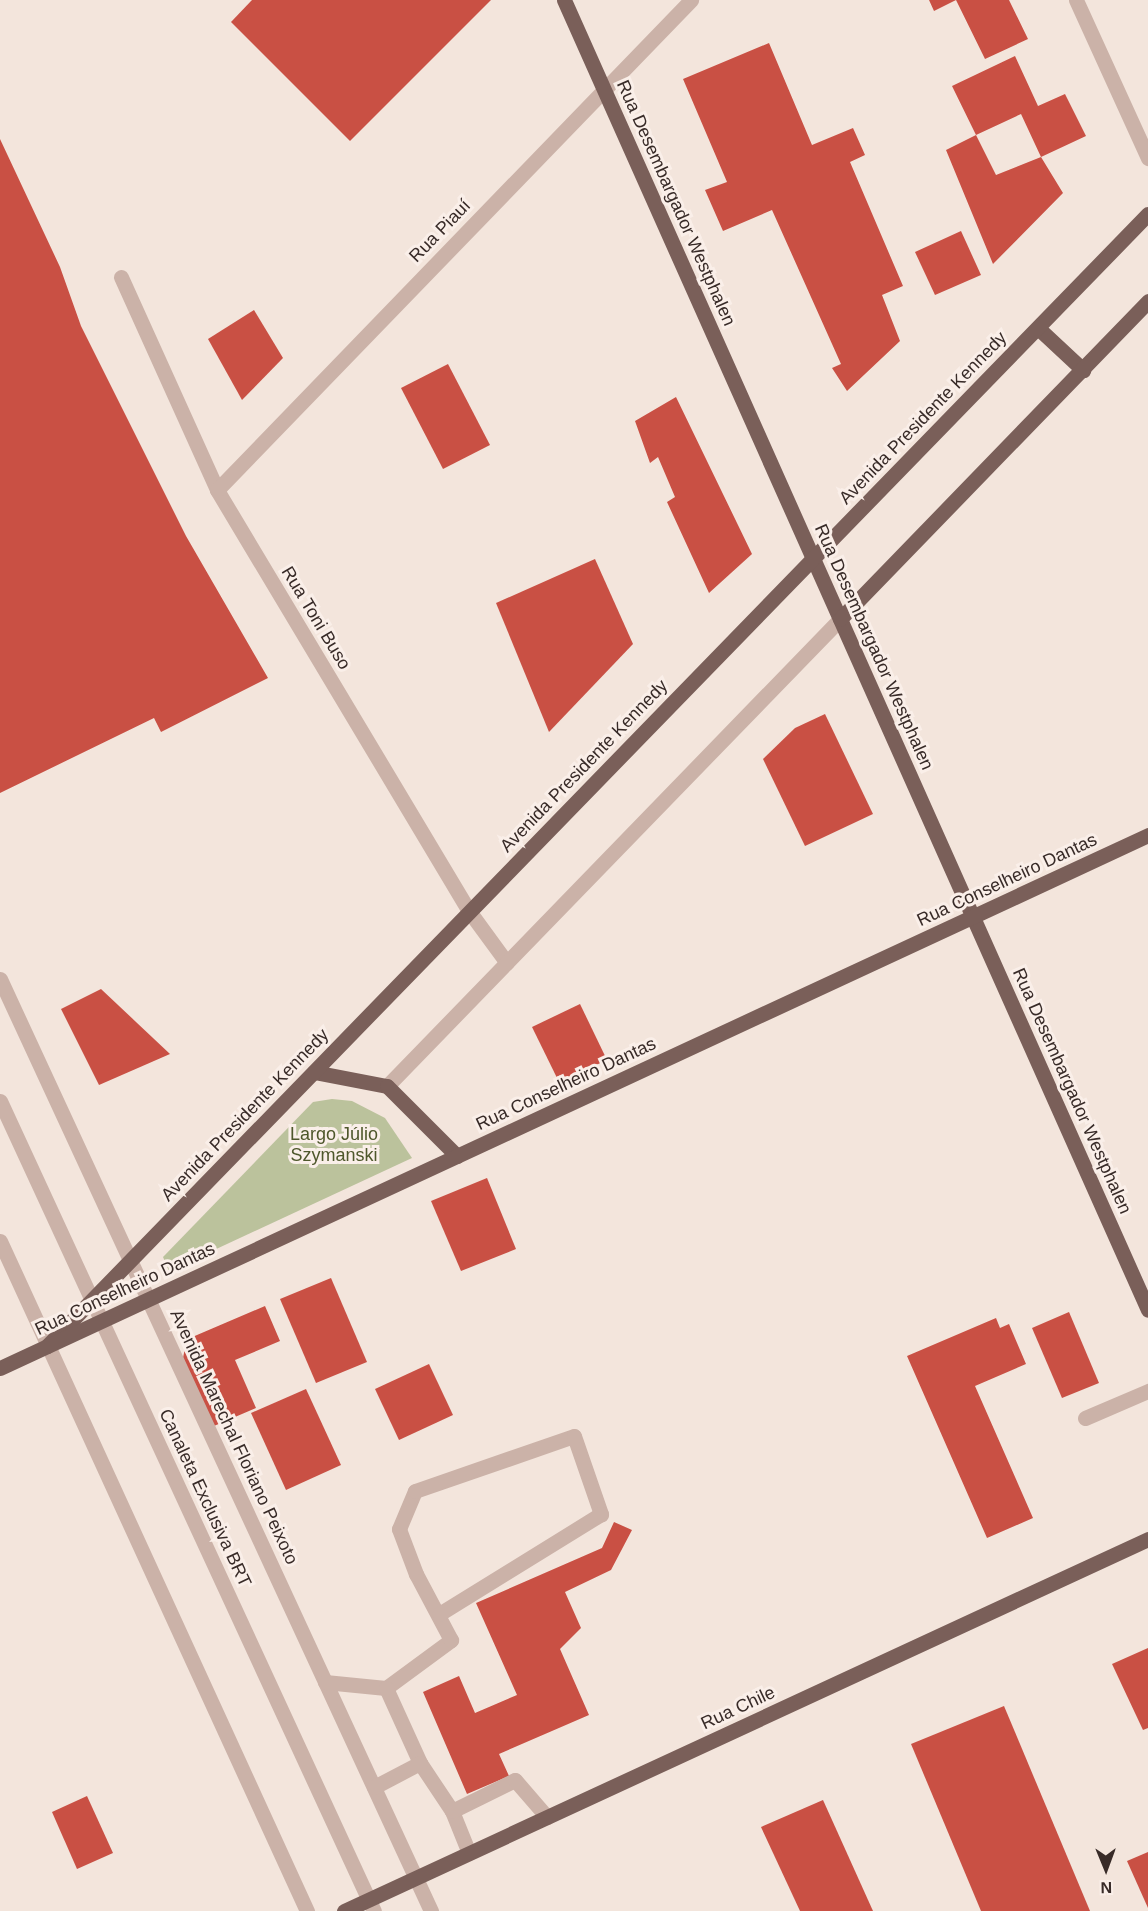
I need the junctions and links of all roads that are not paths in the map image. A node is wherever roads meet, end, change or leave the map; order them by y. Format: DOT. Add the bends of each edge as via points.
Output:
graph roads {
  1 [pos="564,0"];
  2 [pos="691,0"];
  3 [pos="1076,0"];
  4 [pos="604,90"];
  5 [pos="1148,158"];
  6 [pos="1148,214"];
  7 [pos="121,277"];
  8 [pos="1148,301"];
  9 [pos="1038,328"];
  10 [pos="1083,370"];
  11 [pos="217,489"];
  12 [pos="814,560"];
  13 [pos="840,619"];
  14 [pos="1148,835"];
  15 [pos="469,911"];
  16 [pos="973,917"];
  17 [pos="507,963"];
  18 [pos="0,979"];
  19 [pos="314,1072"];
  20 [pos="387,1086"];
  21 [pos="0,1101"];
  22 [pos="457,1156"];
  23 [pos="0,1241"];
  24 [pos="131,1262"];
  25 [pos="149,1299"];
  26 [pos="92,1301"];
  27 [pos="1148,1310"];
  28 [pos="102,1321"];
  29 [pos="47,1346"];
  30 [pos="0,1368"];
  31 [pos="1148,1390"];
  32 [pos="1085,1418"];
  33 [pos="1148,1539"];
  34 [pos="439,1614"];
  35 [pos="325,1682"];
  36 [pos="386,1688"];
  37 [pos="420,1763"];
  38 [pos="374,1787"];
  39 [pos="453,1811"];
  40 [pos="547,1817"];
  41 [pos="469,1853"];
  42 [pos="416,1878"];
  43 [pos="371,1905"];
  44 [pos="307,1911"];
  45 [pos="344,1911"];
  46 [pos="431,1911"];
  1 -- 4 [label="main road, Rua Desembargador Westphalen"];
  2 -- 4 [label="street, Rua Piauí"];
  3 -- 5 [label="street"];
  4 -- 11 [label="street, Rua Piauí"];
  4 -- 12 [label="main road, Rua Desembargador Westphalen"];
  6 -- 9 [label="main road, Avenida Presidente Kennedy"];
  7 -- 11 [label="street, Rua Toni Buso"];
  8 -- 10 [label="main road"];
  9 -- 10 [label="main road"];
  9 -- 12 [label="main road, Avenida Presidente Kennedy"];
  10 -- 13 [label="main road"];
  11 -- 15 [label="street, Rua Toni Buso"];
  12 -- 13 [label="main road, Rua Desembargador Westphalen"];
  12 -- 15 [label="main road, Avenida Presidente Kennedy"];
  13 -- 16 [label="main road, Rua Desembargador Westphalen"];
  13 -- 17 [label="street"];
  14 -- 16 [label="main road, Rua Conselheiro Dantas"];
  15 -- 17 [label="street, Rua Toni Buso"];
  15 -- 19 [label="main road, Avenida Presidente Kennedy"];
  16 -- 22 [label="main road, Rua Conselheiro Dantas"];
  16 -- 27 [label="main road, Rua Desembargador Westphalen"];
  17 -- 20 [label="street"];
  18 -- 24 [label="street, Avenida Marechal Floriano Peixoto"];
  19 -- 20 [label="main road"];
  19 -- 24 [label="main road, Avenida Presidente Kennedy"];
  20 -- 22 [label="main road"];
  21 -- 26 [label="street, Canaleta Exclusiva BRT"];
  22 -- 25 [label="main road, Rua Conselheiro Dantas"];
  23 -- 29 [label="street"];
  24 -- 25 [label="street, Avenida Marechal Floriano Peixoto"];
  24 -- 26 [label="main road, Avenida Presidente Kennedy"];
  25 -- 28 [label="main road, Rua Conselheiro Dantas"];
  25 -- 35 [label="street, Avenida Marechal Floriano Peixoto"];
  26 -- 28 [label="street, Canaleta Exclusiva BRT"];
  26 -- 29 [label="main road, Avenida Presidente Kennedy"];
  28 -- 29 [label="main road, Rua Conselheiro Dantas"];
  28 -- 43 [label="street, Canaleta Exclusiva BRT"];
  29 -- 30 [label="main road, Rua Conselheiro Dantas"];
  29 -- 44 [label="street"];
  31 -- 32 [label="street"];
  33 -- 40 [label="main road, Rua Chile"];
  34 -- 34 [label="street" via="416,1574 399,1529 415,1491 574,1436 601,1514"];
  34 -- 36 [label="street" via="451,1640"];
  35 -- 36 [label="street"];
  35 -- 38 [label="street, Avenida Marechal Floriano Peixoto"];
  36 -- 37 [label="street"];
  37 -- 38 [label="street"];
  37 -- 39 [label="street"];
  38 -- 42 [label="street, Avenida Marechal Floriano Peixoto"];
  39 -- 40 [label="street" via="515,1780"];
  39 -- 41 [label="street"];
  40 -- 41 [label="main road, Rua Chile"];
  41 -- 42 [label="main road, Rua Chile"];
  42 -- 43 [label="main road, Rua Chile"];
  42 -- 46 [label="street, Avenida Marechal Floriano Peixoto"];
  43 -- 45 [label="main road, Rua Chile"];
}
